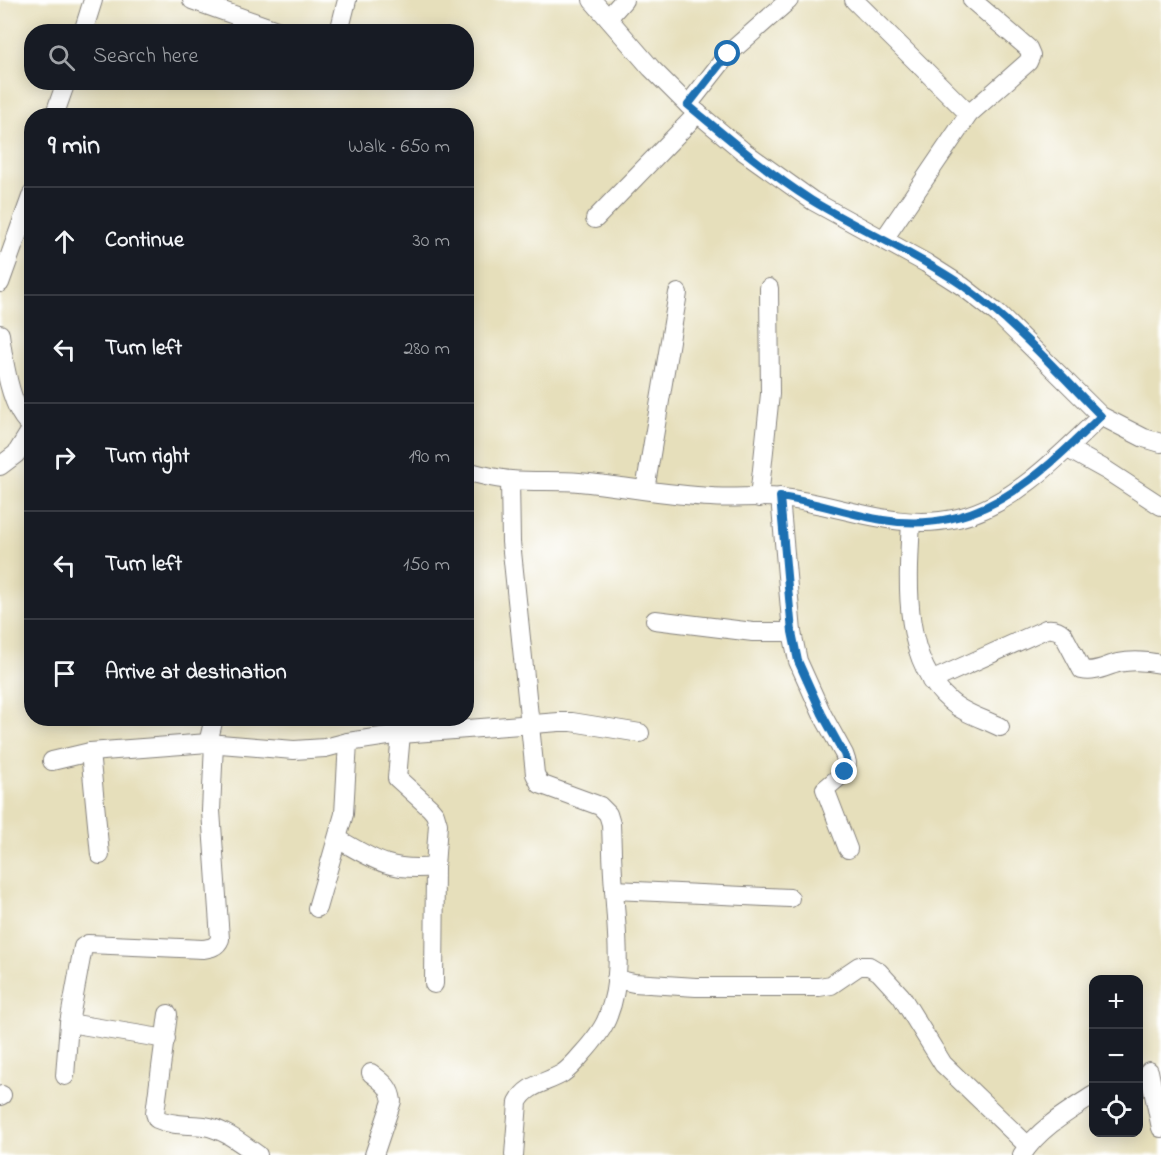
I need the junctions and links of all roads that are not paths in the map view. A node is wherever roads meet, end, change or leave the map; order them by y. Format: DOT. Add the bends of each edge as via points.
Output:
graph roads {
  1 [pos="93,0"];
  2 [pos="192,0"];
  3 [pos="347,0"];
  4 [pos="592,0"];
  5 [pos="624,0"];
  6 [pos="789,0"];
  7 [pos="854,0"];
  8 [pos="972,0"];
  9 [pos="608,18"];
  10 [pos="86,24"];
  11 [pos="260,24"];
  12 [pos="341,24"];
  13 [pos="63,90"];
  14 [pos="57,108"];
  15 [pos="693,109"];
  16 [pos="969,114"];
  17 [pos="24,216"];
  18 [pos="595,219"];
  19 [pos="884,239"];
  20 [pos="0,283"];
  21 [pos="769,288"];
  22 [pos="678,293"];
  23 [pos="0,334"];
  24 [pos="2,358"];
  25 [pos="1101,416"];
  26 [pos="24,420"];
  27 [pos="24,440"];
  28 [pos="1161,443"];
  29 [pos="1068,449"];
  30 [pos="0,466"];
  31 [pos="474,473"];
  32 [pos="510,480"];
  33 [pos="645,490"];
  34 [pos="780,497"];
  35 [pos="759,498"];
  36 [pos="1161,506"];
  37 [pos="911,522"];
  38 [pos="655,620"];
  39 [pos="792,632"];
  40 [pos="1161,664"];
  41 [pos="931,681"];
  42 [pos="529,725"];
  43 [pos="213,726"];
  44 [pos="1000,727"];
  45 [pos="640,733"];
  46 [pos="401,734"];
  47 [pos="348,742"];
  48 [pos="211,743"];
  49 [pos="90,752"];
  50 [pos="52,761"];
  51 [pos="338,839"];
  52 [pos="848,849"];
  53 [pos="100,855"];
  54 [pos="435,867"];
  55 [pos="614,890"];
  56 [pos="790,897"];
  57 [pos="317,908"];
  58 [pos="616,979"];
  59 [pos="434,984"];
  60 [pos="168,1014"];
  61 [pos="69,1023"];
  62 [pos="166,1039"];
  63 [pos="1150,1071"];
  64 [pos="371,1073"];
  65 [pos="65,1076"];
  66 [pos="1089,1098"];
  67 [pos="1161,1128"];
  68 [pos="1025,1150"];
  69 [pos="258,1155"];
  70 [pos="374,1155"];
  71 [pos="513,1155"];
  1 -- 10 [label="street"];
  2 -- 11 [label="street"];
  3 -- 12 [label="street"];
  4 -- 9 [label="street"];
  5 -- 9 [label="street"];
  6 -- 15 [label="street" via="728,54"];
  7 -- 16 [label="street"];
  8 -- 16 [label="street" via="1028,48 1031,55 1028,62"];
  9 -- 15 [label="street"];
  13 -- 14 [label="street"];
  15 -- 18 [label="street"];
  15 -- 19 [label="street" via="781,180"];
  16 -- 19 [label="street"];
  17 -- 20 [label="street"];
  19 -- 25 [label="street" via="962,286 998,314"];
  21 -- 35 [label="street" via="770,394"];
  22 -- 33 [label="street"];
  23 -- 24 [label="street"];
  24 -- 26 [label="street"];
  25 -- 28 [label="street"];
  25 -- 29 [label="street"];
  27 -- 30 [label="street" via="16,454"];
  29 -- 36 [label="street"];
  29 -- 37 [label="street" via="981,511 936,522"];
  31 -- 32 [label="street"];
  32 -- 33 [label="street"];
  32 -- 42 [label="street" via="511,542"];
  33 -- 35 [label="street" via="685,496"];
  34 -- 35 [label="street"];
  34 -- 37 [label="street" via="884,520"];
  34 -- 39 [label="street"];
  37 -- 41 [label="street" via="909,605"];
  38 -- 39 [label="street" via="753,632"];
  39 -- 52 [label="street" via="798,661 847,763 845,772 825,789"];
  40 -- 41 [label="street" via="1119,663 1088,672 1082,670 1063,634 1052,628"];
  41 -- 44 [label="street" via="952,703"];
  42 -- 45 [label="street" via="572,722"];
  42 -- 46 [label="street"];
  42 -- 55 [label="street" via="535,774 540,784 600,806 608,814"];
  43 -- 48 [label="street"];
  46 -- 47 [label="street"];
  46 -- 54 [label="street" via="397,778 435,814"];
  47 -- 48 [label="street" via="294,750"];
  47 -- 51 [label="street" via="344,814"];
  48 -- 49 [label="street"];
  48 -- 61 [label="street" via="218,943 202,949 88,944 83,947"];
  49 -- 50 [label="street"];
  49 -- 53 [label="street"];
  51 -- 54 [label="street" via="385,865"];
  51 -- 57 [label="street"];
  54 -- 59 [label="street"];
  55 -- 56 [label="street"];
  55 -- 58 [label="street" via="619,935"];
  58 -- 68 [label="street" via="696,987 819,987 831,985 858,966 870,966 890,982 944,1064"];
  58 -- 71 [label="street" via="608,1016 582,1055 563,1072 521,1096"];
  60 -- 62 [label="street"];
  61 -- 62 [label="street"];
  61 -- 65 [label="street"];
  62 -- 69 [label="street" via="157,1119 206,1126"];
  63 -- 67 [label="street"];
  64 -- 70 [label="street" via="386,1085 392,1101"];
  66 -- 68 [label="street" via="1064,1114"];
}
